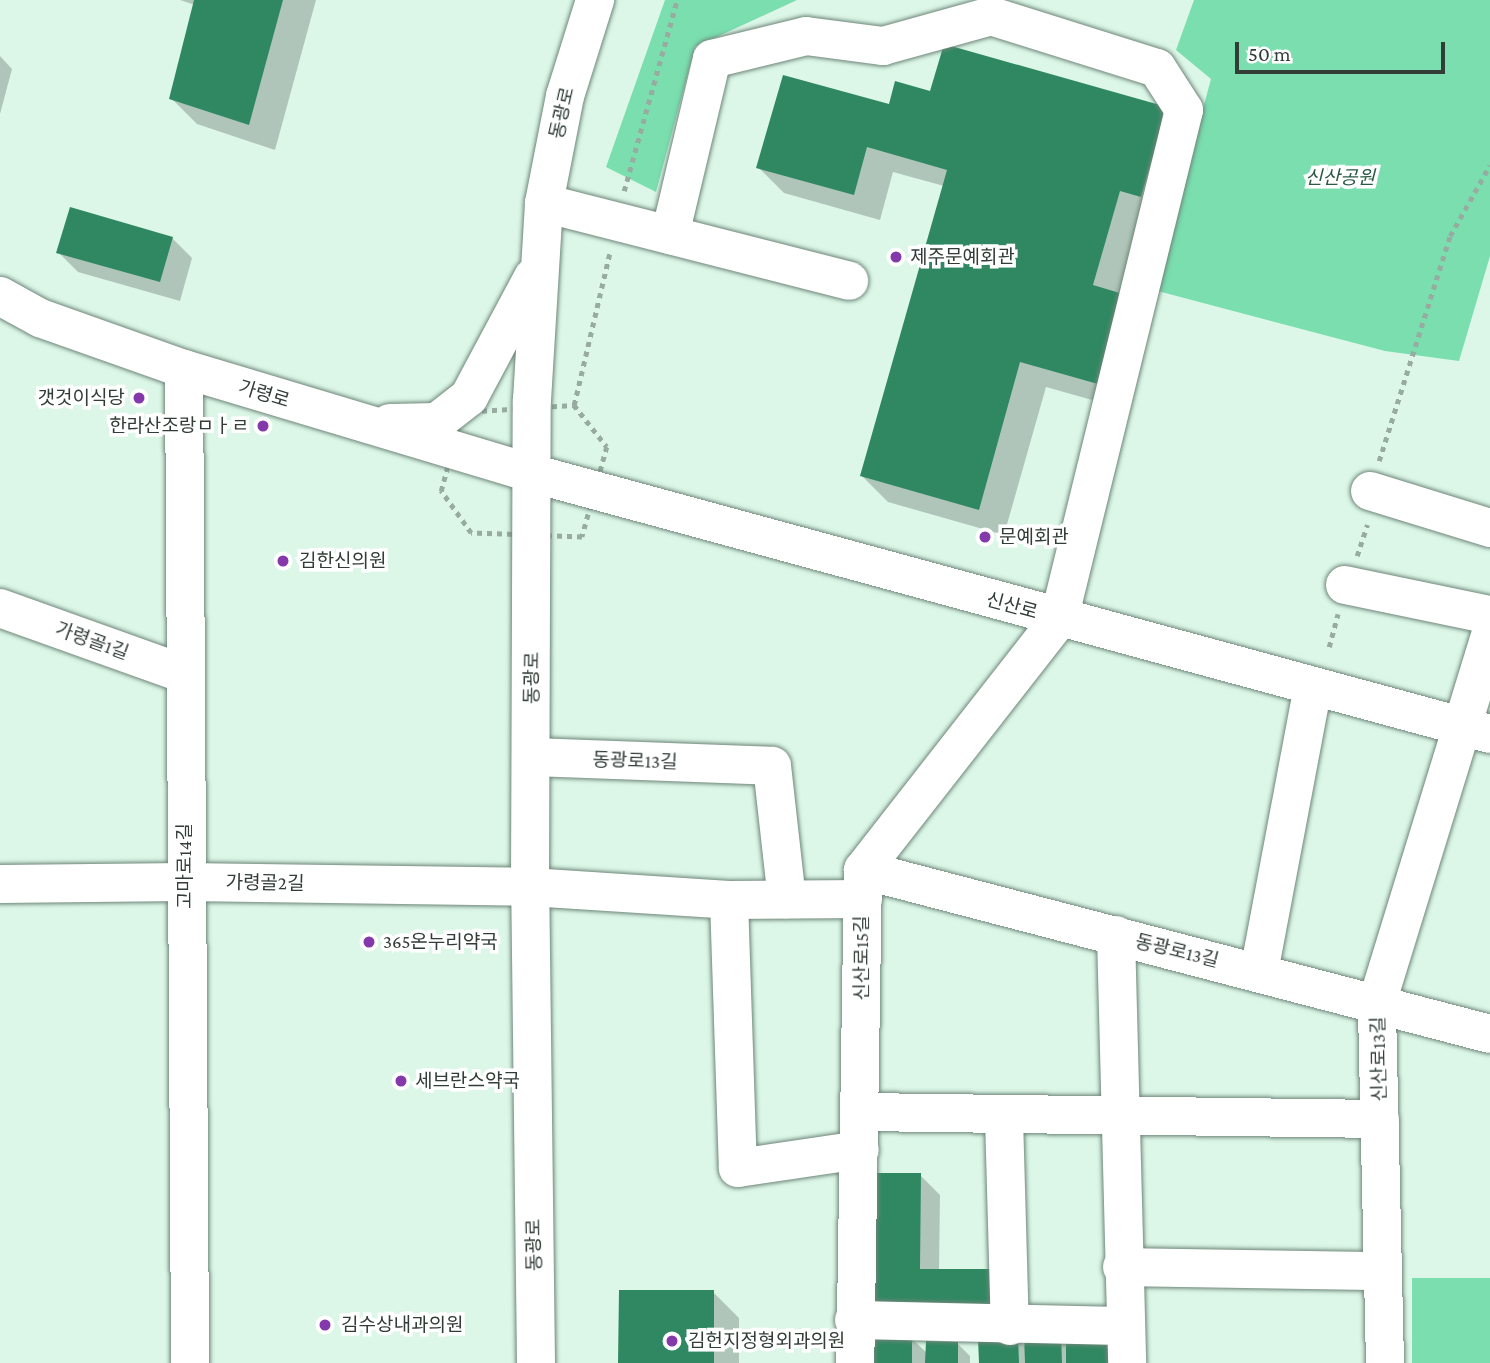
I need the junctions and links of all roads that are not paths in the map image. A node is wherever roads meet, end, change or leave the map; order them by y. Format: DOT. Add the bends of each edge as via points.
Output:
graph roads {
  1 [pos="595,0"];
  2 [pos="544,202"];
  3 [pos="670,235"];
  4 [pos="541,263"];
  5 [pos="849,281"];
  6 [pos="0,296"];
  7 [pos="184,369"];
  8 [pos="353,420"];
  9 [pos="535,474"];
  10 [pos="1370,491"];
  11 [pos="1490,528"];
  12 [pos="1346,584"];
  13 [pos="0,608"];
  14 [pos="1490,615"];
  15 [pos="1059,619"];
  16 [pos="1490,635"];
  17 [pos="184,674"];
  18 [pos="1313,686"];
  19 [pos="1475,730"];
  20 [pos="531,757"];
  21 [pos="185,882"];
  22 [pos="0,884"];
  23 [pos="863,885"];
  24 [pos="530,887"];
  25 [pos="787,899"];
  26 [pos="729,900"];
  27 [pos="1115,935"];
  28 [pos="1259,972"];
  29 [pos="1377,1003"];
  30 [pos="1490,1034"];
  31 [pos="861,1112"];
  32 [pos="1118,1113"];
  33 [pos="1004,1117"];
  34 [pos="1380,1119"];
  35 [pos="860,1150"];
  36 [pos="1122,1267"];
  37 [pos="1383,1271"];
  38 [pos="854,1320"];
  39 [pos="1010,1326"];
  40 [pos="1126,1345"];
  41 [pos="190,1363"];
  42 [pos="536,1363"];
  43 [pos="855,1363"];
  44 [pos="1385,1363"];
  1 -- 2 [label="street, 동광로" via="565,96"];
  2 -- 3 [label="street"];
  2 -- 4 [label="street, 동광로"];
  3 -- 5 [label="street"];
  3 -- 15 [label="street" via="712,59 806,36 883,46 990,16 1157,68 1184,110"];
  4 -- 8 [label="street" via="481,379 455,409 437,422 421,425"];
  4 -- 9 [label="street, 동광로" via="532,400"];
  6 -- 7 [label="street, 가령로" via="40,318"];
  7 -- 8 [label="street, 가령로"];
  7 -- 17 [label="street, 고마로14길"];
  8 -- 9 [label="street, 가령로"];
  9 -- 15 [label="street, 신산로"];
  9 -- 20 [label="street, 동광로"];
  10 -- 11 [label="street"];
  12 -- 14 [label="street"];
  13 -- 17 [label="street, 가령골1길"];
  15 -- 18 [label="street, 신산로"];
  15 -- 23 [label="street"];
  16 -- 19 [label="street, 신산로13길"];
  17 -- 21 [label="street, 고마로14길"];
  18 -- 19 [label="street, 신산로"];
  18 -- 28 [label="street"];
  19 -- 29 [label="street, 신산로13길"];
  20 -- 24 [label="street, 동광로"];
  20 -- 25 [label="street, 동광로13길" via="772,766"];
  21 -- 22 [label="street, 가령골2길"];
  21 -- 24 [label="street, 가령골2길"];
  21 -- 41 [label="street, 고마로14길"];
  23 -- 25 [label="street, 동광로13길"];
  23 -- 27 [label="street, 동광로13길"];
  23 -- 31 [label="street, 신산로15길"];
  24 -- 26 [label="street, 동광로13길"];
  24 -- 42 [label="street, 동광로"];
  25 -- 26 [label="street, 동광로13길"];
  26 -- 35 [label="street" via="737,1168"];
  27 -- 28 [label="street, 동광로13길"];
  27 -- 32 [label="street"];
  28 -- 29 [label="street, 동광로13길"];
  29 -- 30 [label="street, 동광로13길"];
  29 -- 34 [label="street, 신산로13길"];
  31 -- 33 [label="street"];
  31 -- 35 [label="street, 신산로15길"];
  32 -- 33 [label="street"];
  32 -- 34 [label="street"];
  32 -- 36 [label="street"];
  33 -- 39 [label="street"];
  34 -- 37 [label="street, 신산로13길"];
  35 -- 38 [label="street, 신산로15길"];
  36 -- 37 [label="street"];
  36 -- 40 [label="street"];
  37 -- 44 [label="street, 신산로13길"];
  38 -- 39 [label="street"];
  38 -- 43 [label="street, 신산로15길"];
  39 -- 40 [label="street"];
}
